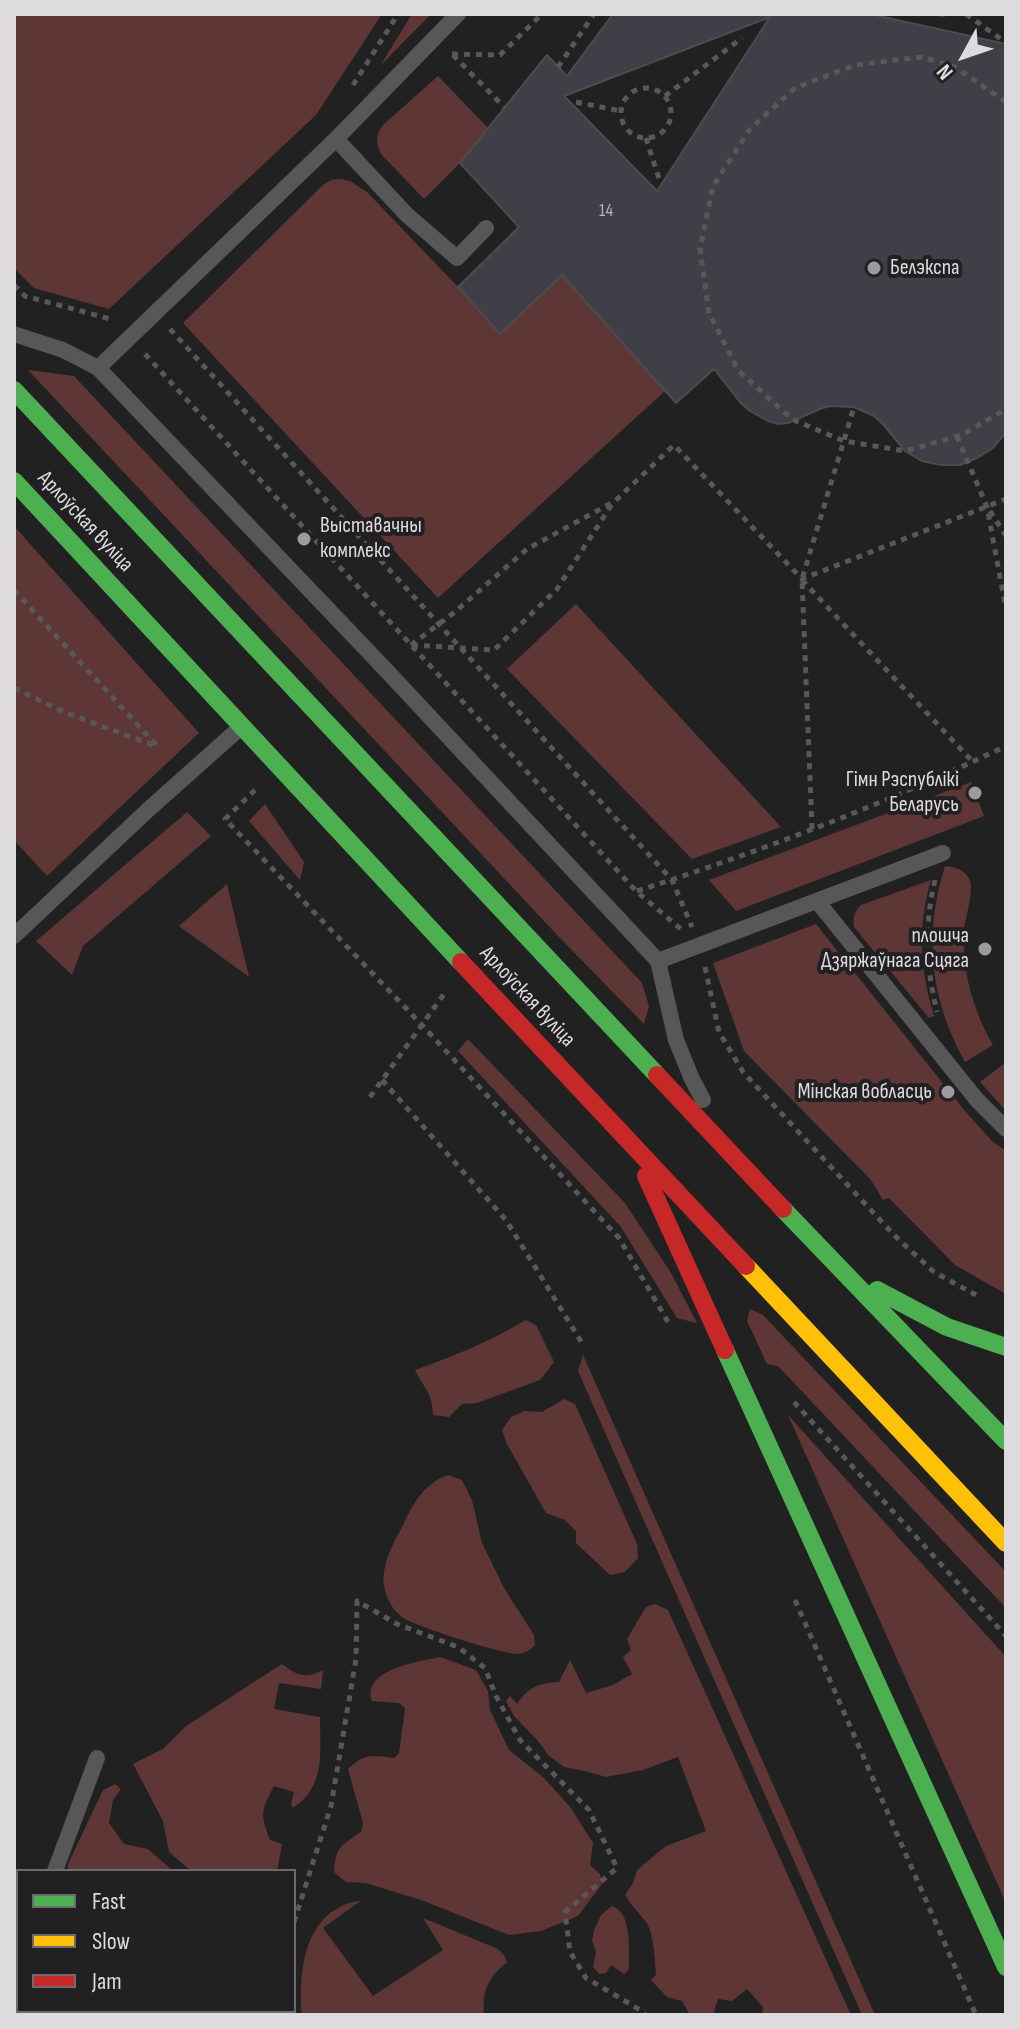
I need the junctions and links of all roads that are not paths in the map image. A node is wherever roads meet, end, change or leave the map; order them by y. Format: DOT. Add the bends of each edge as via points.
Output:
graph roads {
  1 [pos="458,14"];
  2 [pos="336,139"];
  3 [pos="486,228"];
  4 [pos="14,334"];
  5 [pos="98,368"];
  6 [pos="14,390"];
  7 [pos="14,481"];
  8 [pos="248,720"];
  9 [pos="943,853"];
  10 [pos="817,901"];
  11 [pos="14,936"];
  12 [pos="658,961"];
  13 [pos="1006,1129"];
  14 [pos="632,1145"];
  15 [pos="732,1155"];
  16 [pos="839,1269"];
  17 [pos="1006,1347"];
  18 [pos="1006,1441"];
  19 [pos="1006,1543"];
  20 [pos="97,1758"];
  21 [pos="56,1869"];
  22 [pos="1006,1967"];
  1 -- 2 [label="lane"];
  2 -- 3 [label="lane" via="407,215 457,258"];
  2 -- 5 [label="lane"];
  4 -- 5 [label="lane"];
  5 -- 12 [label="lane"];
  6 -- 15 [label="main road, Арлоўская вуліца" via="283,688"];
  7 -- 8 [label="main road, Арлоўская вуліца"];
  8 -- 11 [label="lane"];
  8 -- 14 [label="main road, Арлоўская вуліца" via="465,967"];
  9 -- 10 [label="lane"];
  10 -- 12 [label="lane"];
  10 -- 13 [label="lane"];
  12 -- 15 [label="lane" via="676,1040"];
  14 -- 19 [label="main road, Арлоўская вуліца"];
  14 -- 22 [label="main road"];
  15 -- 16 [label="main road, Арлоўская вуліца"];
  16 -- 17 [label="main road" via="947,1327"];
  16 -- 18 [label="main road, Арлоўская вуліца"];
  20 -- 21 [label="lane"];
}
